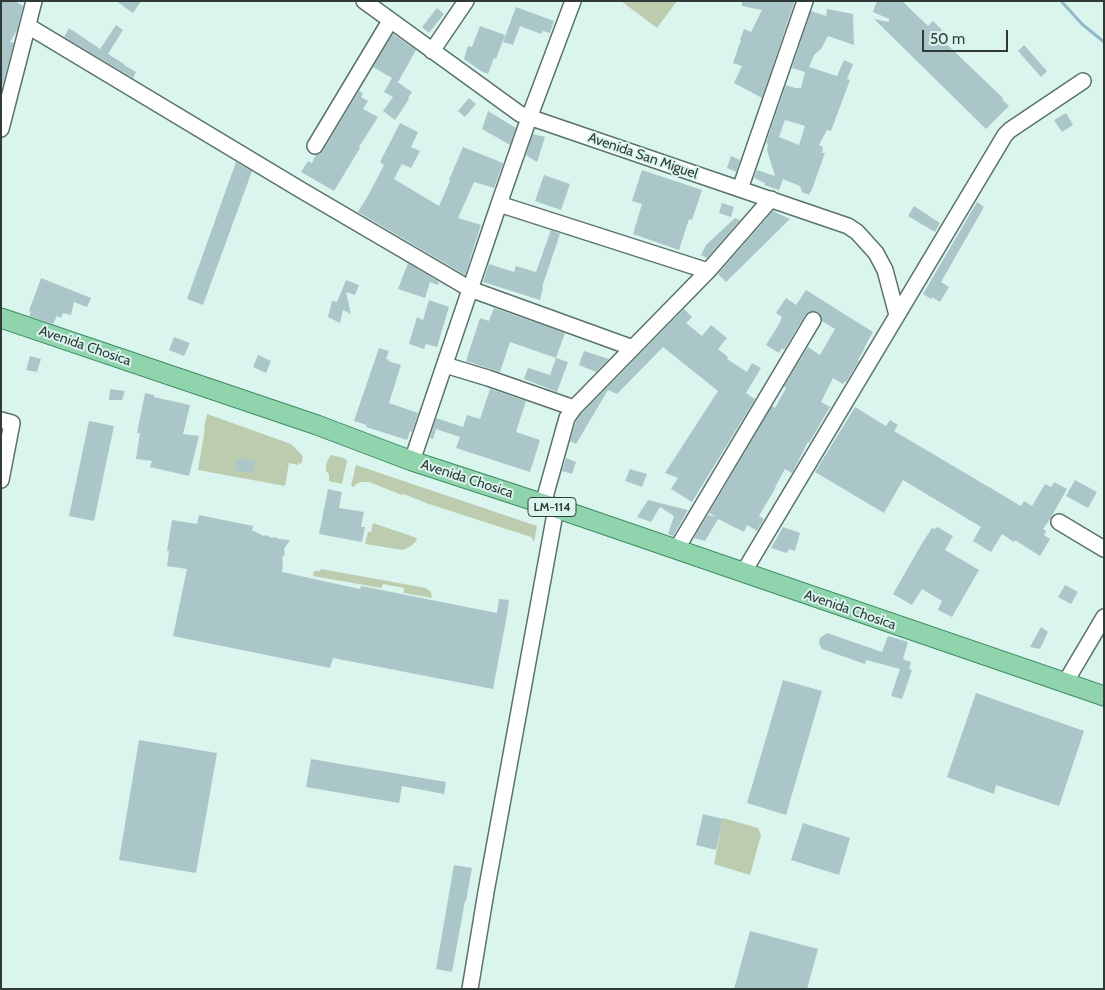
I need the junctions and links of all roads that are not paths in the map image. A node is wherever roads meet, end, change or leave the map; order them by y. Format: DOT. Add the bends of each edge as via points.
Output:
graph roads {
  1 [pos="34,1"];
  2 [pos="364,1"];
  3 [pos="466,1"];
  4 [pos="573,1"];
  5 [pos="805,1"];
  6 [pos="390,21"];
  7 [pos="28,26"];
  8 [pos="432,51"];
  9 [pos="1083,81"];
  10 [pos="529,118"];
  11 [pos="1,129"];
  12 [pos="315,146"];
  13 [pos="740,189"];
  14 [pos="771,199"];
  15 [pos="499,204"];
  16 [pos="708,271"];
  17 [pos="470,289"];
  18 [pos="897,315"];
  19 [pos="1,318"];
  20 [pos="813,320"];
  21 [pos="633,348"];
  22 [pos="444,365"];
  23 [pos="574,408"];
  24 [pos="1,420"];
  25 [pos="412,461"];
  26 [pos="1,480"];
  27 [pos="549,506"];
  28 [pos="1059,522"];
  29 [pos="1104,549"];
  30 [pos="676,550"];
  31 [pos="743,573"];
  32 [pos="1104,617"];
  33 [pos="1065,683"];
  34 [pos="1104,696"];
  35 [pos="470,989"];
  1 -- 7 [label="street"];
  2 -- 6 [label="street, Avenida San Miguel"];
  3 -- 8 [label="street"];
  4 -- 10 [label="street"];
  5 -- 13 [label="street"];
  6 -- 8 [label="street, Avenida San Miguel"];
  6 -- 12 [label="street"];
  7 -- 11 [label="street"];
  7 -- 17 [label="street"];
  8 -- 10 [label="street, Avenida San Miguel"];
  9 -- 18 [label="street" via="1005,135"];
  10 -- 13 [label="street, Avenida San Miguel"];
  10 -- 15 [label="street"];
  13 -- 14 [label="street, Avenida San Miguel"];
  14 -- 16 [label="street"];
  14 -- 18 [label="street, Avenida San Miguel" via="857,232 876,253 885,270"];
  15 -- 16 [label="street"];
  15 -- 17 [label="street"];
  16 -- 21 [label="street"];
  17 -- 21 [label="street"];
  17 -- 22 [label="street"];
  18 -- 31 [label="street"];
  19 -- 25 [label="main road, Avenida Chosica / LM-114" via="317,425"];
  20 -- 30 [label="street"];
  21 -- 23 [label="street"];
  22 -- 23 [label="street"];
  22 -- 25 [label="street"];
  23 -- 27 [label="street" via="567,418"];
  24 -- 26 [label="street" via="12,423"];
  25 -- 27 [label="main road, Avenida Chosica / LM-114"];
  27 -- 30 [label="main road, Avenida Chosica / LM-114"];
  27 -- 35 [label="street"];
  28 -- 29 [label="street"];
  30 -- 31 [label="main road, Avenida Chosica / LM-114"];
  31 -- 33 [label="main road, Avenida Chosica / LM-114"];
  32 -- 33 [label="street"];
  33 -- 34 [label="main road, Avenida Chosica / LM-114"];
}
